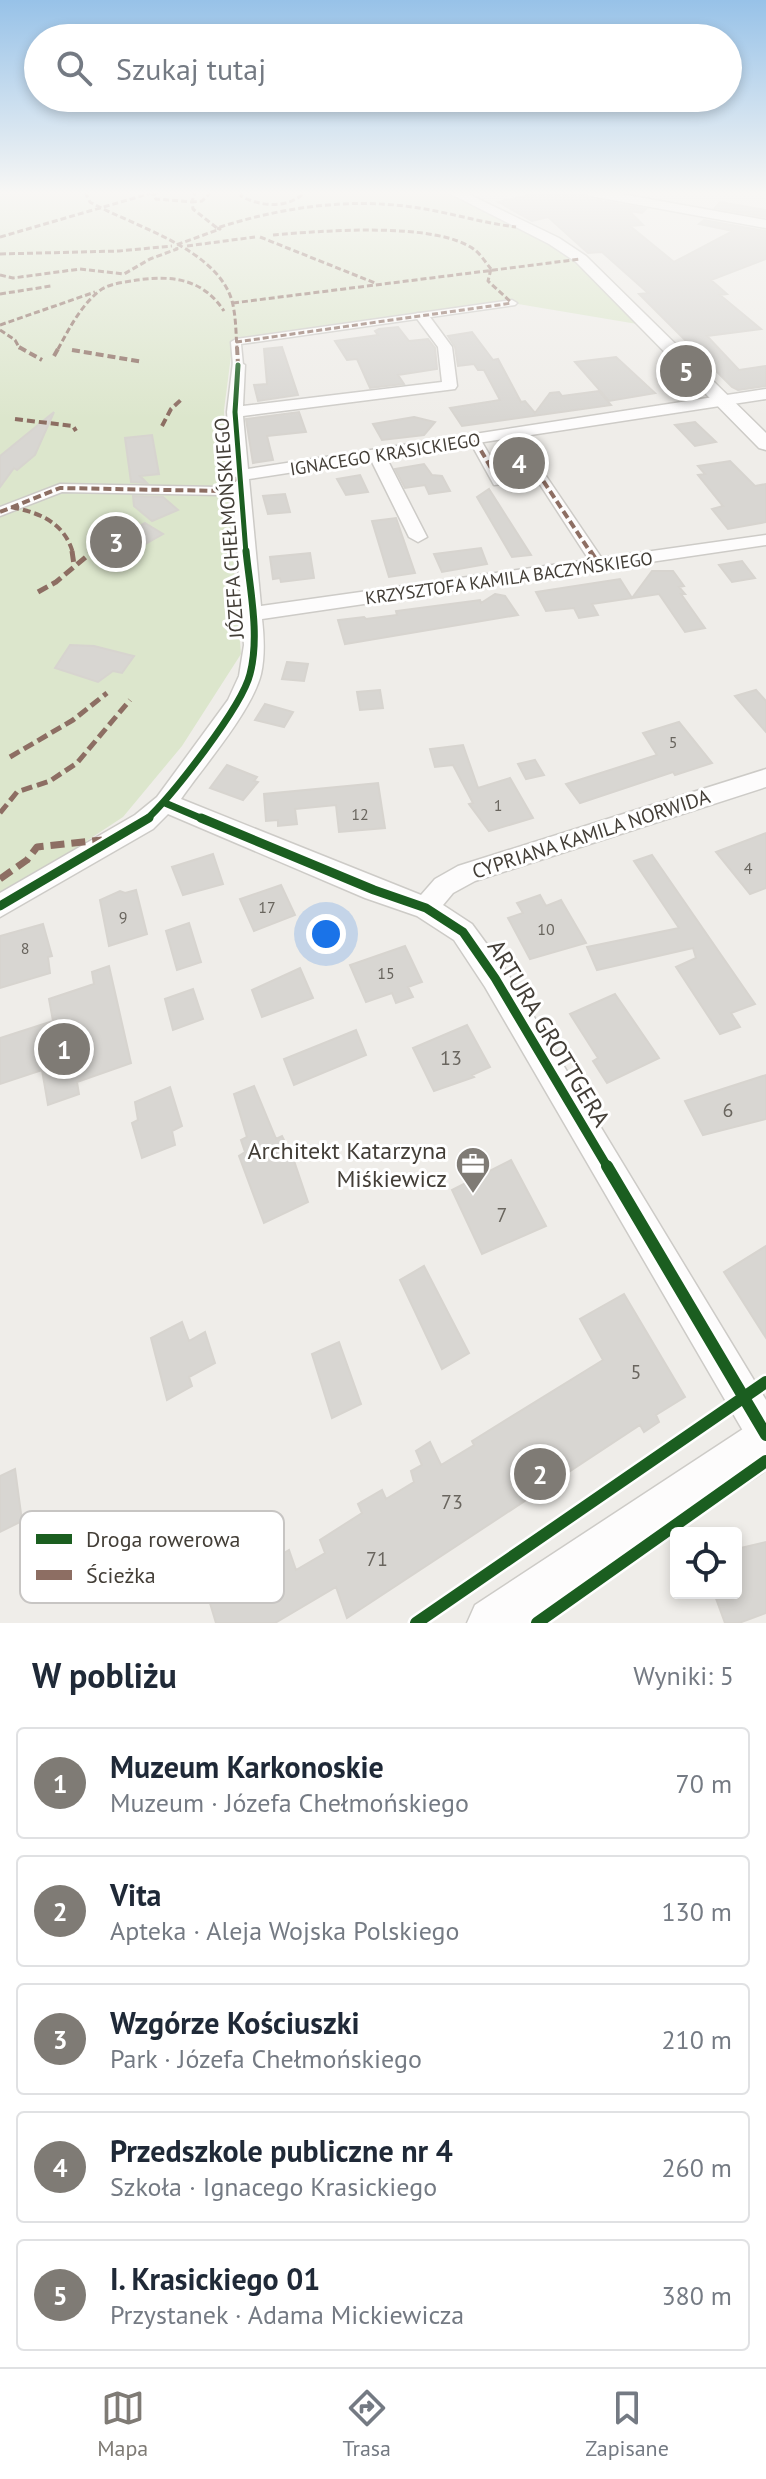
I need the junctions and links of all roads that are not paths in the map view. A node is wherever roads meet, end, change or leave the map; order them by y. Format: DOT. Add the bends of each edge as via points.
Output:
graph roads {
  1 [pos="590,268"];
  2 [pos="512,303"];
  3 [pos="422,316"];
  4 [pos="238,365"];
  5 [pos="766,394"];
  6 [pos="722,401"];
  7 [pos="235,412"];
  8 [pos="475,440"];
  9 [pos="766,444"];
  10 [pos="377,455"];
  11 [pos="241,475"];
  12 [pos="0,512"];
  13 [pos="418,537"];
  14 [pos="766,540"];
  15 [pos="600,566"];
  16 [pos="251,614"];
  17 [pos="766,778"];
  18 [pos="165,803"];
  19 [pos="0,906"];
  20 [pos="426,908"];
  21 [pos="766,1435"];
  22 [pos="766,1442"];
  23 [pos="493,1623"];
  1 -- 6 [label="street"];
  2 -- 3 [label="street, JÓZEFA CHEŁMOŃSKIEGO"];
  3 -- 4 [label="street, JÓZEFA CHEŁMOŃSKIEGO" via="236,342"];
  3 -- 7 [label="street" via="445,347 450,386"];
  4 -- 7 [label="street, JÓZEFA CHEŁMOŃSKIEGO"];
  5 -- 6 [label="street, IGNACEGO KRASICKIEGO"];
  6 -- 8 [label="street, IGNACEGO KRASICKIEGO"];
  6 -- 9 [label="street"];
  7 -- 11 [label="street, JÓZEFA CHEŁMOŃSKIEGO"];
  8 -- 10 [label="street, IGNACEGO KRASICKIEGO"];
  8 -- 15 [label="street" via="499,482 540,476"];
  10 -- 11 [label="street, IGNACEGO KRASICKIEGO"];
  10 -- 13 [label="street"];
  11 -- 12 [label="street" via="221,491 60,488"];
  11 -- 16 [label="street, JÓZEFA CHEŁMOŃSKIEGO"];
  14 -- 15 [label="street, KRZYSZTOFA KAMILA BACZYŃSKIEGO"];
  15 -- 16 [label="street, KRZYSZTOFA KAMILA BACZYŃSKIEGO"];
  16 -- 18 [label="street, JÓZEFA CHEŁMOŃSKIEGO" via="253,657 244,690"];
  17 -- 20 [label="street, CYPRIANA KAMILA NORWIDA" via="467,873 444,886"];
  18 -- 19 [label="street, JÓZEFA CHEŁMOŃSKIEGO" via="144,822"];
  18 -- 20 [label="street, ARTURA GROTTGERA"];
  20 -- 21 [label="street, ARTURA GROTTGERA" via="463,932 495,978"];
  22 -- 23 [label="street"];
}
